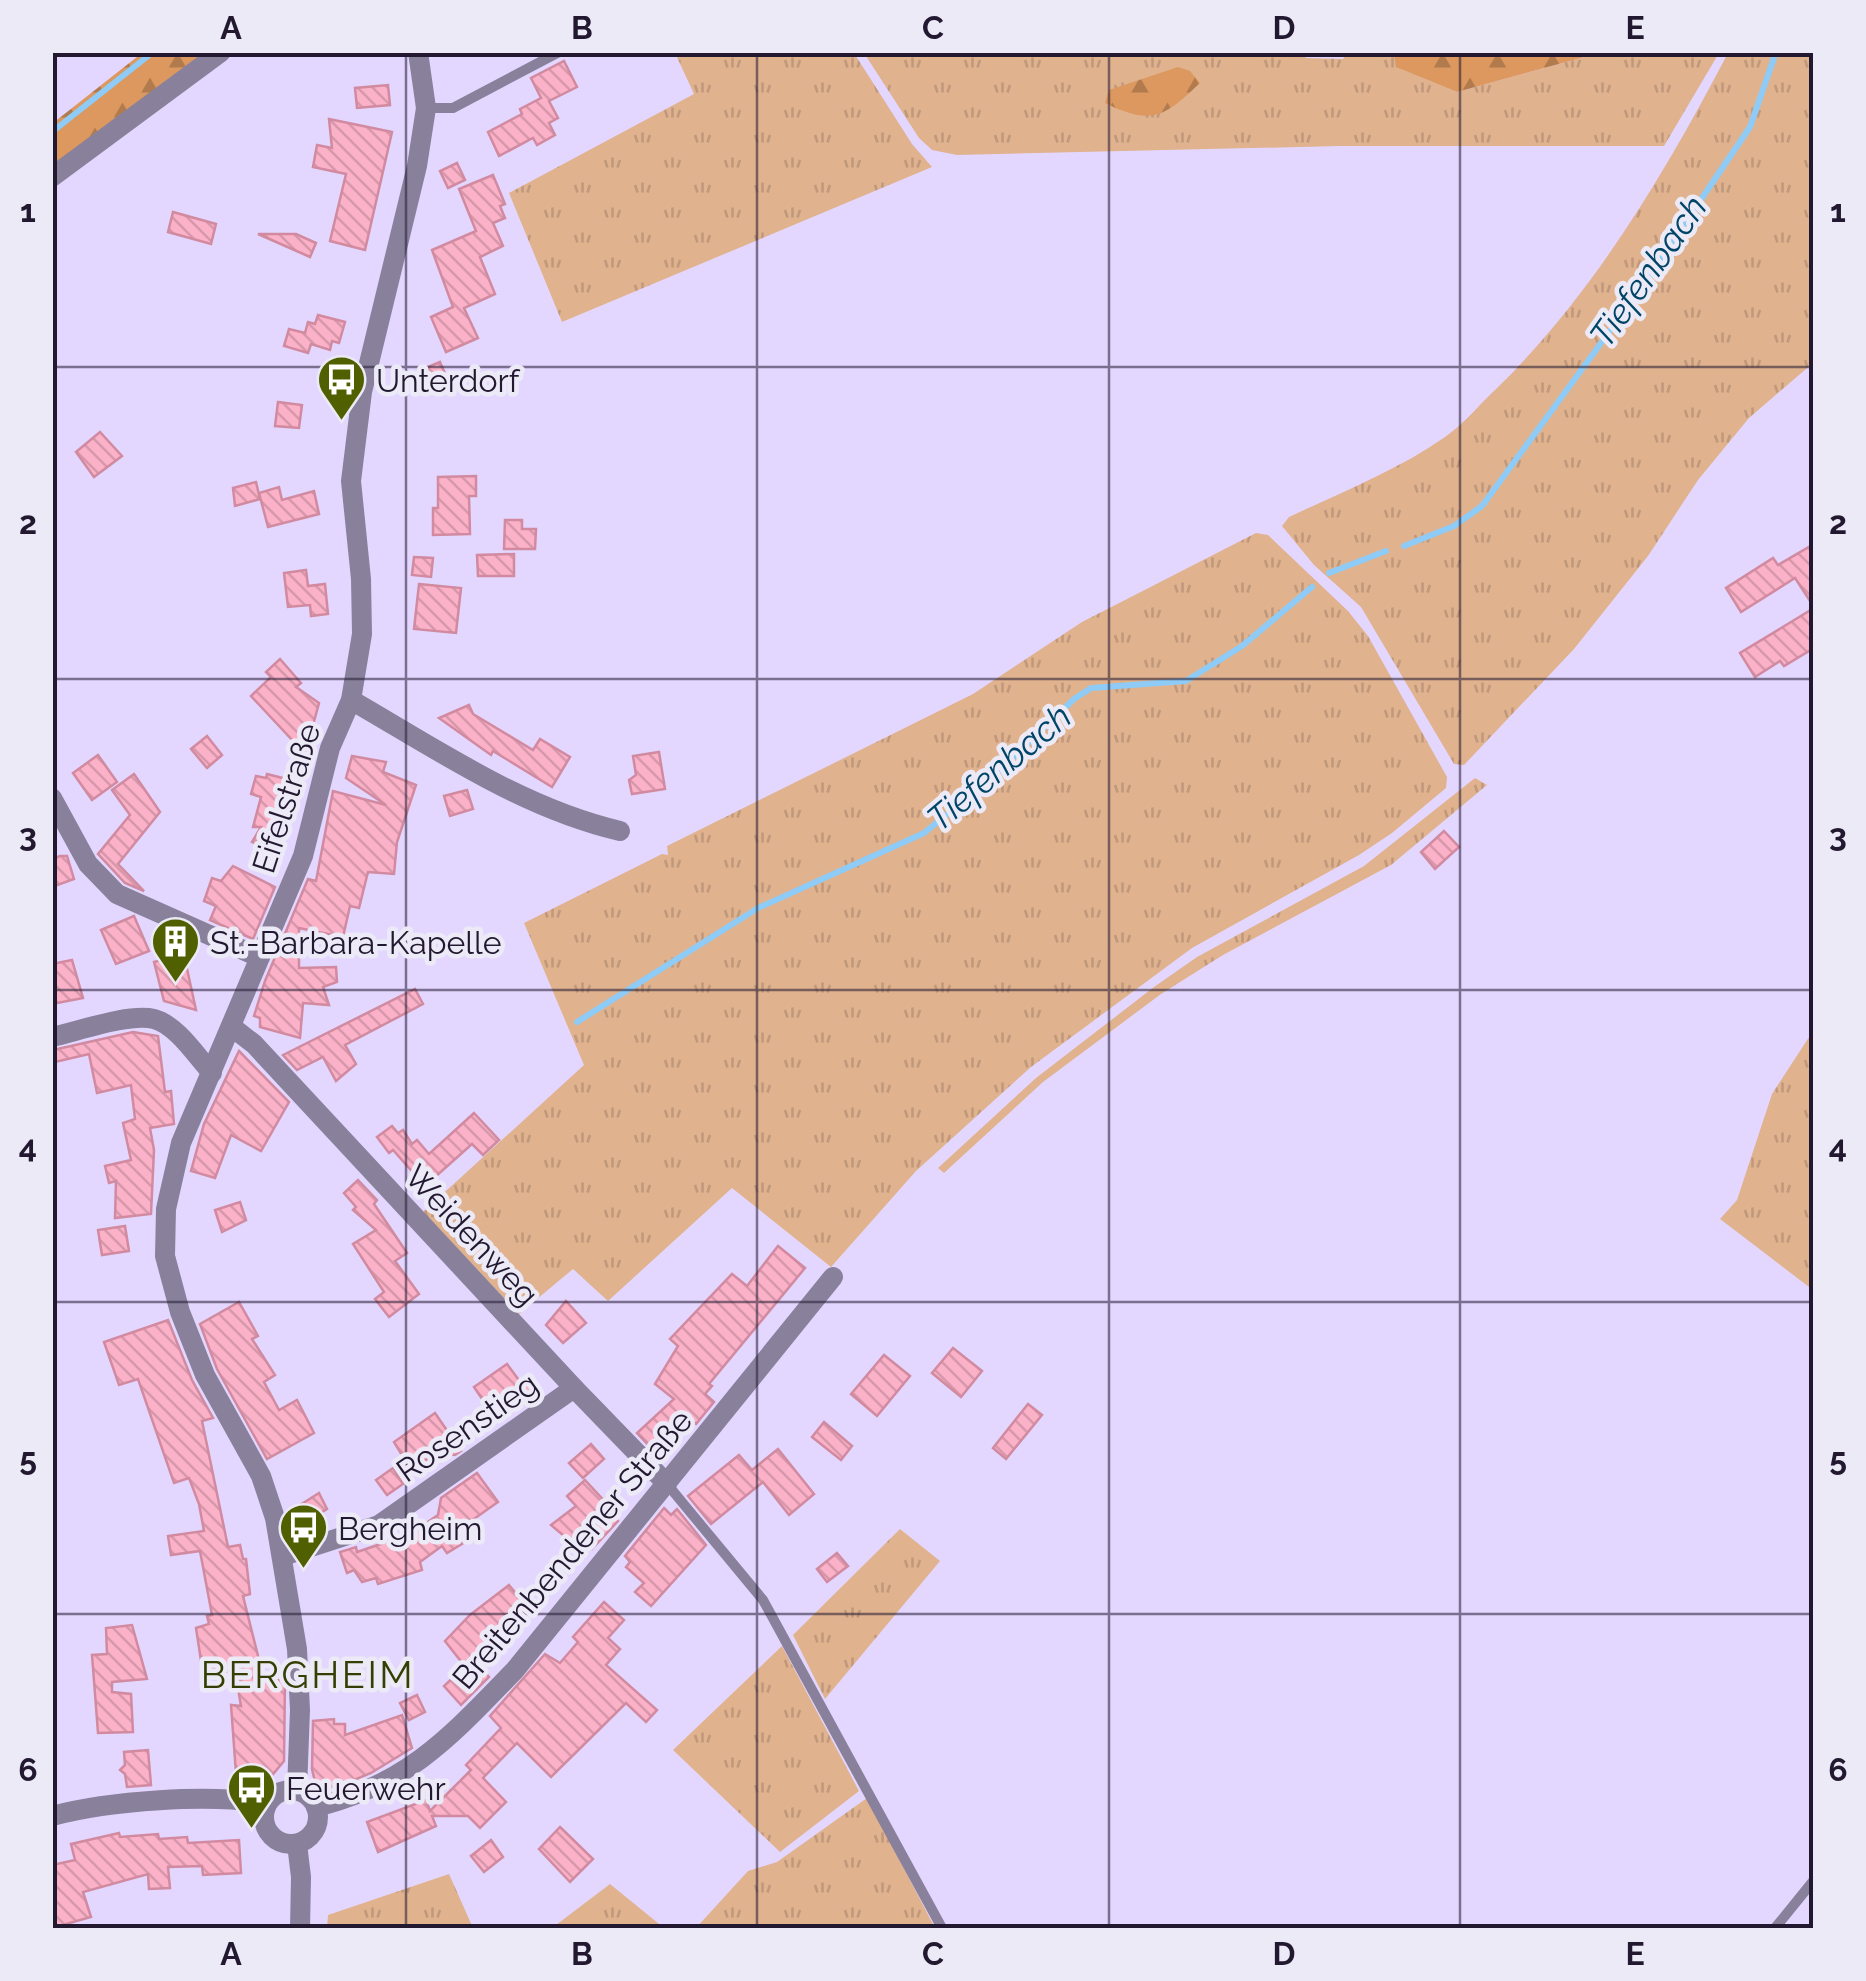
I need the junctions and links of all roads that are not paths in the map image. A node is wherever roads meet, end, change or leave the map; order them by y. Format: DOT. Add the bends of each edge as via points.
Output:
graph roads {
  1 [pos="221,52"];
  2 [pos="418,52"];
  3 [pos="559,52"];
  4 [pos="426,108"];
  5 [pos="52,177"];
  6 [pos="352,700"];
  7 [pos="52,798"];
  8 [pos="620,831"];
  9 [pos="259,957"];
  10 [pos="232,1028"];
  11 [pos="52,1037"];
  12 [pos="212,1073"];
  13 [pos="832,1277"];
  14 [pos="574,1388"];
  15 [pos="667,1484"];
  16 [pos="283,1556"];
  17 [pos="297,1790"];
  18 [pos="267,1804"];
  19 [pos="316,1807"];
  20 [pos="52,1816"];
  21 [pos="297,1844"];
  22 [pos="1814,1880"];
  23 [pos="300,1928"];
  24 [pos="942,1928"];
  25 [pos="1775,1928"];
  1 -- 5 [label="street"];
  2 -- 4 [label="street, Eifelstraße"];
  3 -- 4 [label="lane" via="453,108"];
  4 -- 6 [label="street, Eifelstraße" via="356,439 351,481 362,634"];
  6 -- 8 [label="street" via="536,804"];
  6 -- 9 [label="street, Eifelstraße" via="330,748 303,856"];
  7 -- 9 [label="street" via="88,864 117,894"];
  9 -- 10 [label="street, Eifelstraße"];
  10 -- 12 [label="street, Eifelstraße"];
  10 -- 14 [label="street, Weidenweg"];
  11 -- 12 [label="street" via="155,1019"];
  12 -- 16 [label="street, Eifelstraße" via="181,1143 166,1209 165,1256 204,1375 261,1476"];
  13 -- 15 [label="street, Breitenbendener Straße"];
  14 -- 15 [label="street, Weidenweg"];
  14 -- 16 [label="street, Rosenstieg" via="379,1525"];
  15 -- 19 [label="street, Breitenbendener Straße" via="515,1670 444,1742 374,1789"];
  15 -- 24 [label="lane" via="763,1600"];
  16 -- 17 [label="street, Eifelstraße" via="297,1648"];
  17 -- 18 [label="street" via="280,1792"];
  17 -- 19 [label="street"];
  18 -- 20 [label="street" via="116,1804"];
  18 -- 21 [label="street" via="264,1822 272,1837"];
  19 -- 21 [label="street" via="316,1830"];
  21 -- 23 [label="street"];
  22 -- 25 [label="lane"];
}
